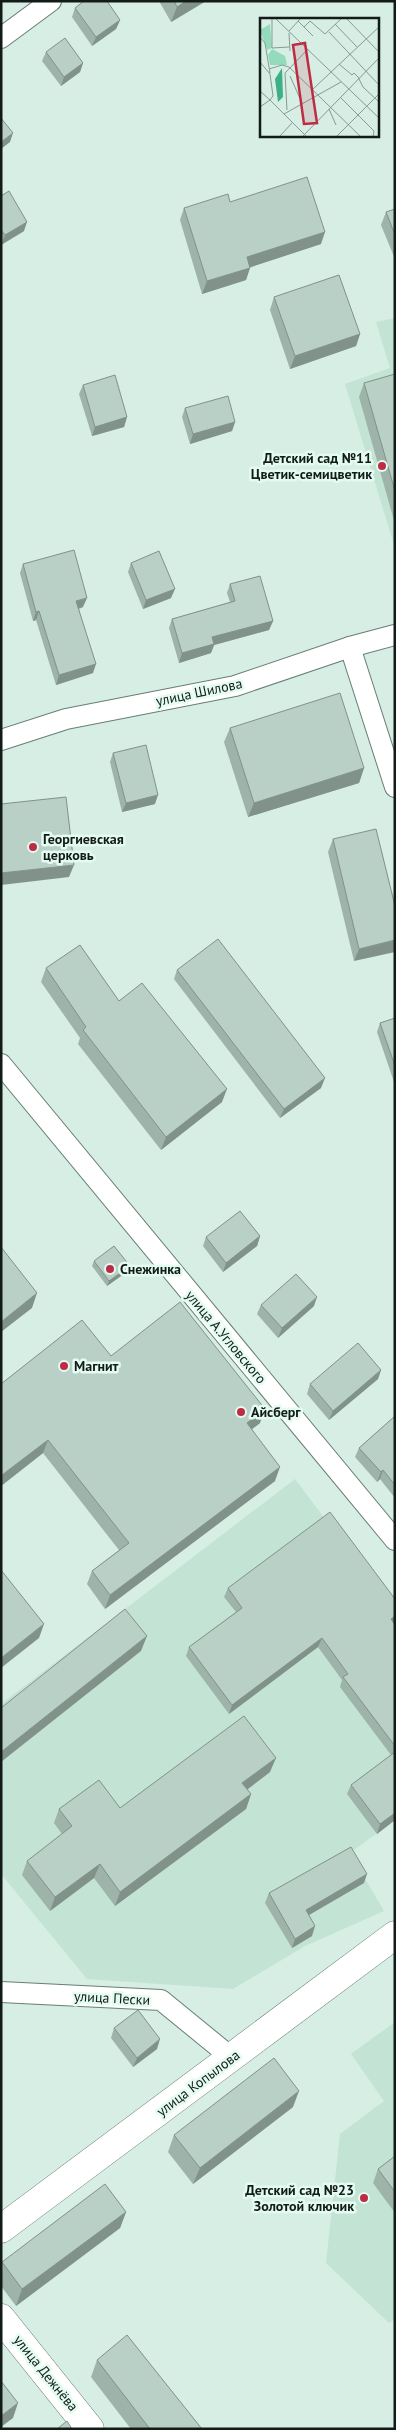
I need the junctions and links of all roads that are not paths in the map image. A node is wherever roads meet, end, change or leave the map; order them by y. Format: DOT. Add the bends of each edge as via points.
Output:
graph roads {
  1 [pos="51,1"];
  2 [pos="1,38"];
  3 [pos="395,635"];
  4 [pos="350,647"];
  5 [pos="1,740"];
  6 [pos="395,787"];
  7 [pos="1,1064"];
  8 [pos="395,1540"];
  9 [pos="395,1936"];
  10 [pos="1,1992"];
  11 [pos="232,2058"];
  12 [pos="1,2229"];
  13 [pos="1,2318"];
  14 [pos="90,2429"];
  1 -- 2 [label="street"];
  3 -- 4 [label="street, улица Шилова"];
  4 -- 5 [label="street, улица Шилова" via="236,686 66,719"];
  4 -- 6 [label="street"];
  7 -- 8 [label="street, улица А.Угловского"];
  9 -- 11 [label="street, улица Копылова"];
  10 -- 11 [label="street, улица Пески" via="161,2000"];
  11 -- 12 [label="street, улица Копылова"];
  13 -- 14 [label="street, улица Дежнёва"];
}
